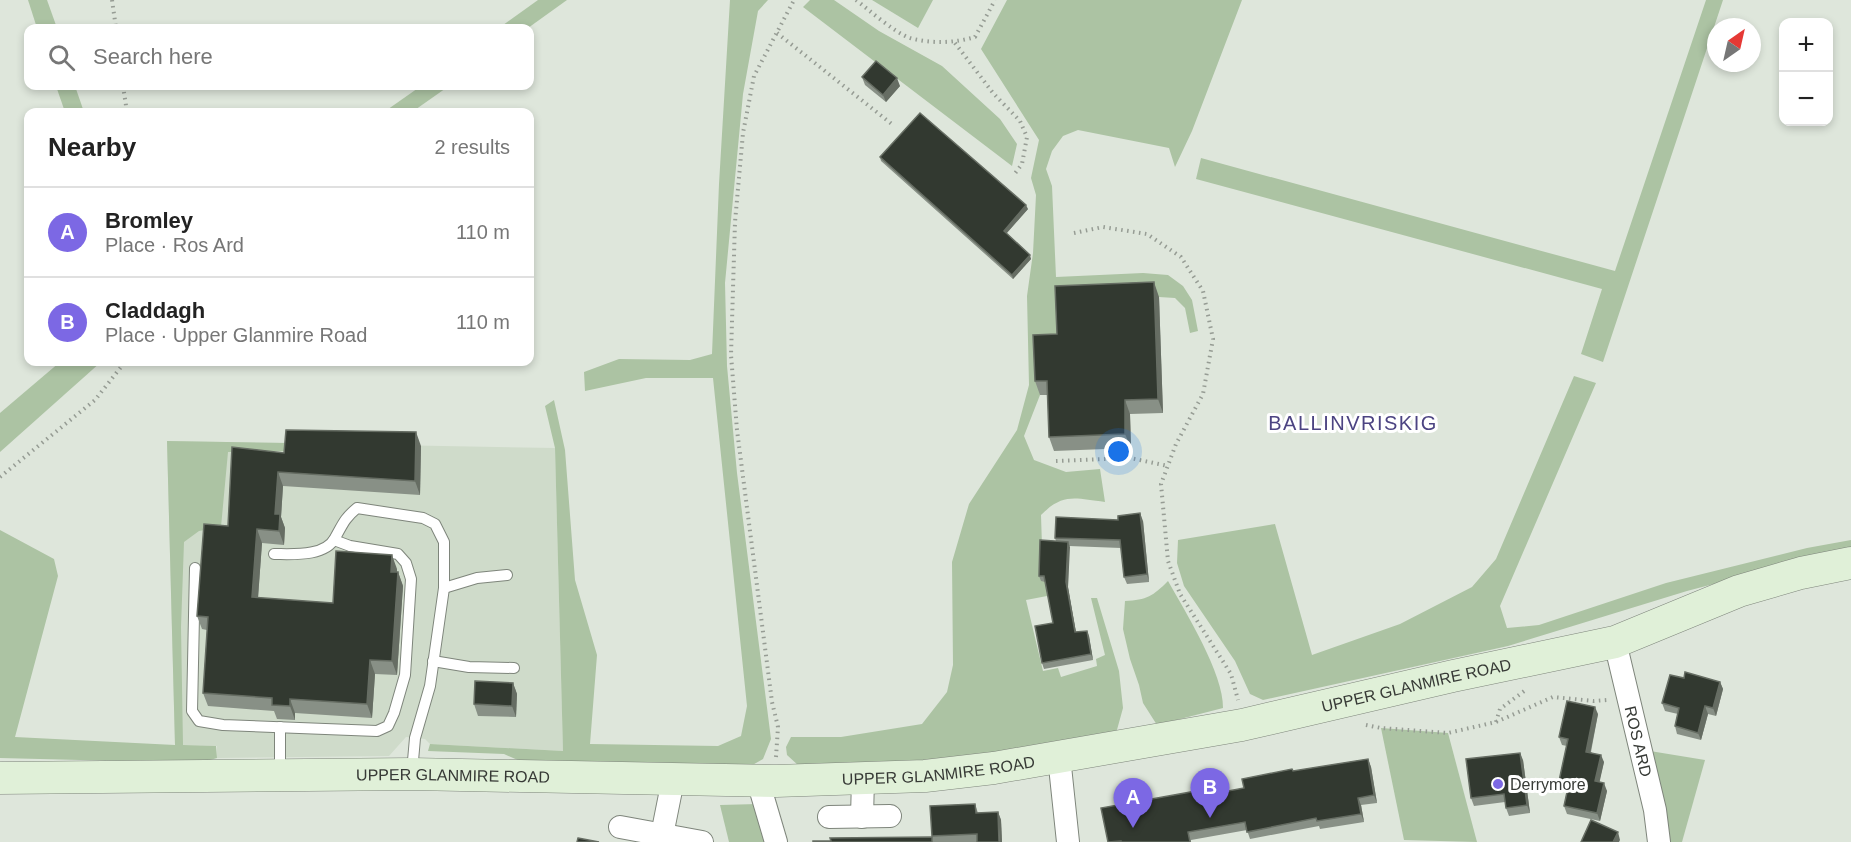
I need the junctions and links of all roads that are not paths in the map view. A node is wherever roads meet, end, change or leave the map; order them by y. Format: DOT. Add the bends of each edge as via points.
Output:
graph roads {
  1 [pos="334,540"];
  2 [pos="274,554"];
  3 [pos="1851,564"];
  4 [pos="195,568"];
  5 [pos="507,575"];
  6 [pos="444,588"];
  7 [pos="1615,642"];
  8 [pos="433,661"];
  9 [pos="514,668"];
  10 [pos="280,727"];
  11 [pos="1059,757"];
  12 [pos="280,774"];
  13 [pos="412,774"];
  14 [pos="0,778"];
  15 [pos="863,779"];
  16 [pos="673,780"];
  17 [pos="758,782"];
  18 [pos="862,816"];
  19 [pos="890,816"];
  20 [pos="829,817"];
  21 [pos="620,828"];
  22 [pos="662,835"];
  23 [pos="702,842"];
  24 [pos="776,842"];
  25 [pos="1068,842"];
  26 [pos="1659,842"];
  1 -- 2 [label="lane" via="322,549"];
  1 -- 6 [label="lane" via="344,518 357,508 423,518 435,524 444,542"];
  1 -- 10 [label="lane" via="398,554 406,563 411,579 405,675 388,726 377,731"];
  3 -- 7 [label="main road, UPPER GLANMIRE ROAD" via="1739,591"];
  4 -- 10 [label="lane" via="192,711 199,721"];
  5 -- 6 [label="lane"];
  6 -- 8 [label="lane"];
  7 -- 11 [label="main road, UPPER GLANMIRE ROAD" via="1242,724"];
  7 -- 26 [label="street, ROS ARD"];
  8 -- 9 [label="lane"];
  8 -- 13 [label="lane" via="415,738"];
  10 -- 12 [label="lane"];
  11 -- 15 [label="main road, UPPER GLANMIRE ROAD" via="925,776"];
  11 -- 25 [label="street"];
  12 -- 13 [label="main road, UPPER GLANMIRE ROAD"];
  12 -- 14 [label="main road, UPPER GLANMIRE ROAD"];
  13 -- 16 [label="main road, UPPER GLANMIRE ROAD"];
  15 -- 17 [label="main road, UPPER GLANMIRE ROAD"];
  15 -- 18 [label="street"];
  16 -- 17 [label="main road, UPPER GLANMIRE ROAD"];
  16 -- 22 [label="street"];
  17 -- 24 [label="street"];
  18 -- 19 [label="street"];
  18 -- 20 [label="street"];
  21 -- 22 [label="street"];
  22 -- 23 [label="street"];
}
